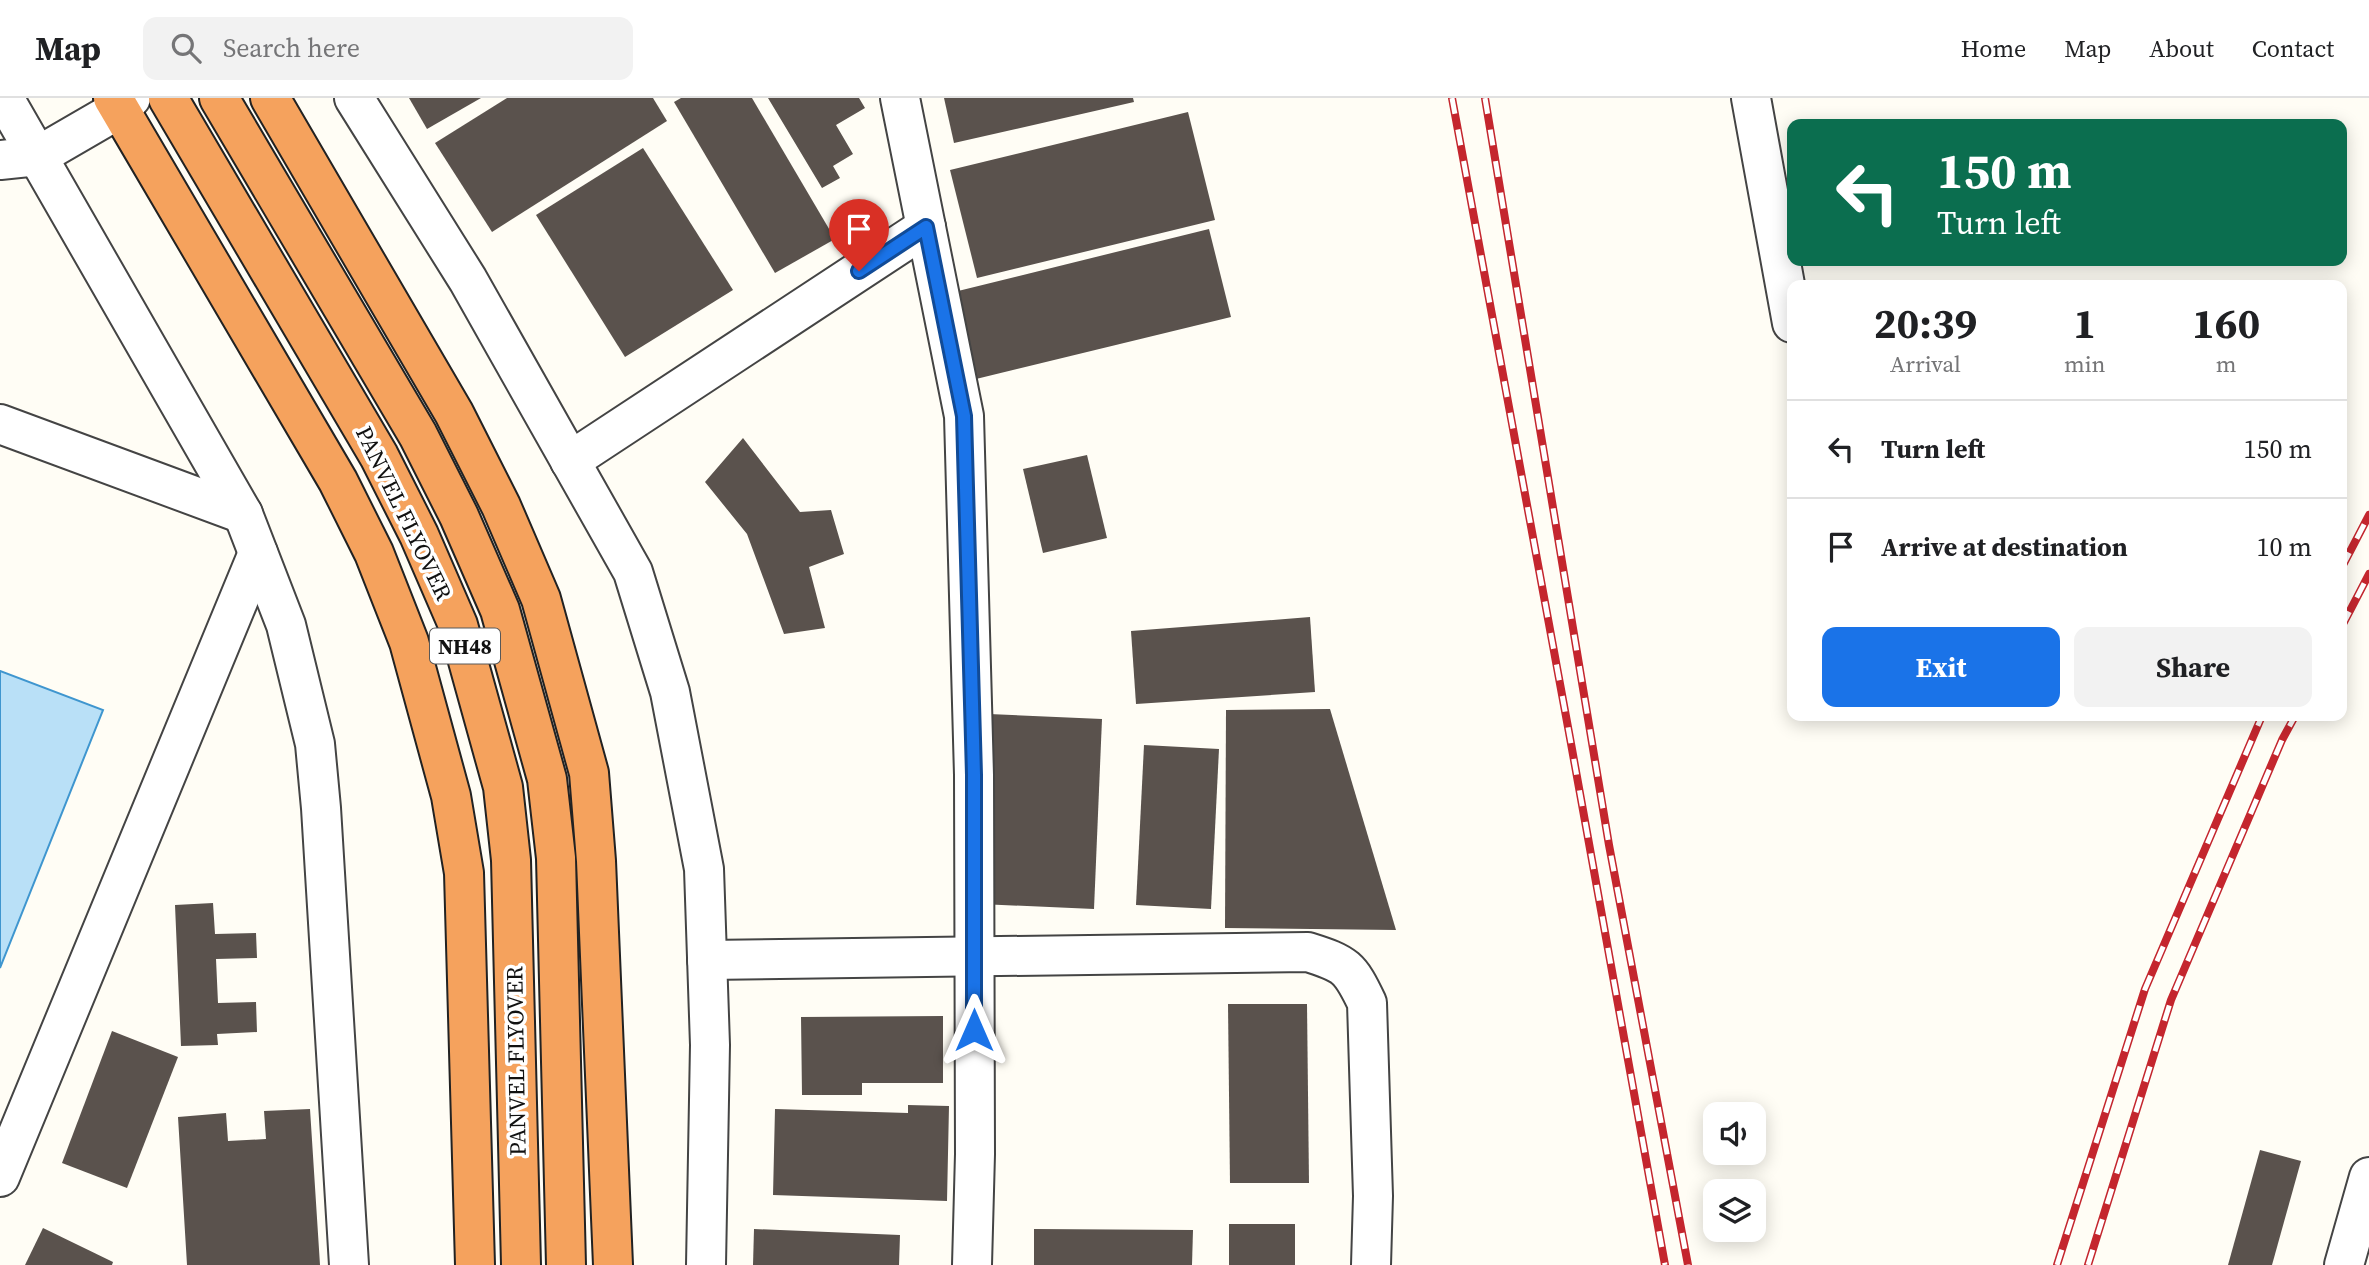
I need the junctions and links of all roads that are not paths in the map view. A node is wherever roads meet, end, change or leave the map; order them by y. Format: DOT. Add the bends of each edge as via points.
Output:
graph roads {
  1 [pos="4,98"];
  2 [pos="168,98"];
  3 [pos="219,98"];
  4 [pos="270,98"];
  5 [pos="354,98"];
  6 [pos="900,98"];
  7 [pos="1751,98"];
  8 [pos="121,102"];
  9 [pos="38,156"];
  10 [pos="0,160"];
  11 [pos="926,227"];
  12 [pos="1787,296"];
  13 [pos="0,424"];
  14 [pos="570,461"];
  15 [pos="243,514"];
  16 [pos="258,553"];
  17 [pos="974,956"];
  18 [pos="707,960"];
  19 [pos="0,1177"];
  20 [pos="2369,1177"];
  21 [pos="349,1265"];
  22 [pos="475,1265"];
  23 [pos="522,1265"];
  24 [pos="566,1265"];
  25 [pos="613,1265"];
  26 [pos="706,1265"];
  27 [pos="972,1265"];
  28 [pos="1371,1265"];
  29 [pos="2344,1265"];
  1 -- 9 [label="street"];
  2 -- 23 [label="highway, PANVEL FLYOVER / NH48" via="379,456 458,625 503,787 511,860"];
  3 -- 24 [label="highway, PANVEL FLYOVER / NH48" via="418,435 459,516 508,635 547,779 556,858"];
  4 -- 25 [label="highway" via="454,413 541,599 589,773"];
  5 -- 14 [label="street" via="468,280"];
  6 -- 11 [label="street"];
  7 -- 12 [label="street"];
  8 -- 9 [label="street"];
  8 -- 22 [label="highway" via="338,481 374,553 409,642 451,796 464,873"];
  9 -- 10 [label="street"];
  9 -- 15 [label="street"];
  11 -- 14 [label="street"];
  11 -- 17 [label="street" via="964,416"];
  13 -- 15 [label="street"];
  14 -- 18 [label="street" via="633,572 670,692 704,869"];
  15 -- 16 [label="street"];
  16 -- 19 [label="street"];
  16 -- 21 [label="street" via="286,625 314,744"];
  17 -- 18 [label="street"];
  17 -- 27 [label="street"];
  17 -- 28 [label="street" via="1308,953 1336,961 1355,977 1367,1003"];
  18 -- 26 [label="street"];
  20 -- 29 [label="street"];
}
